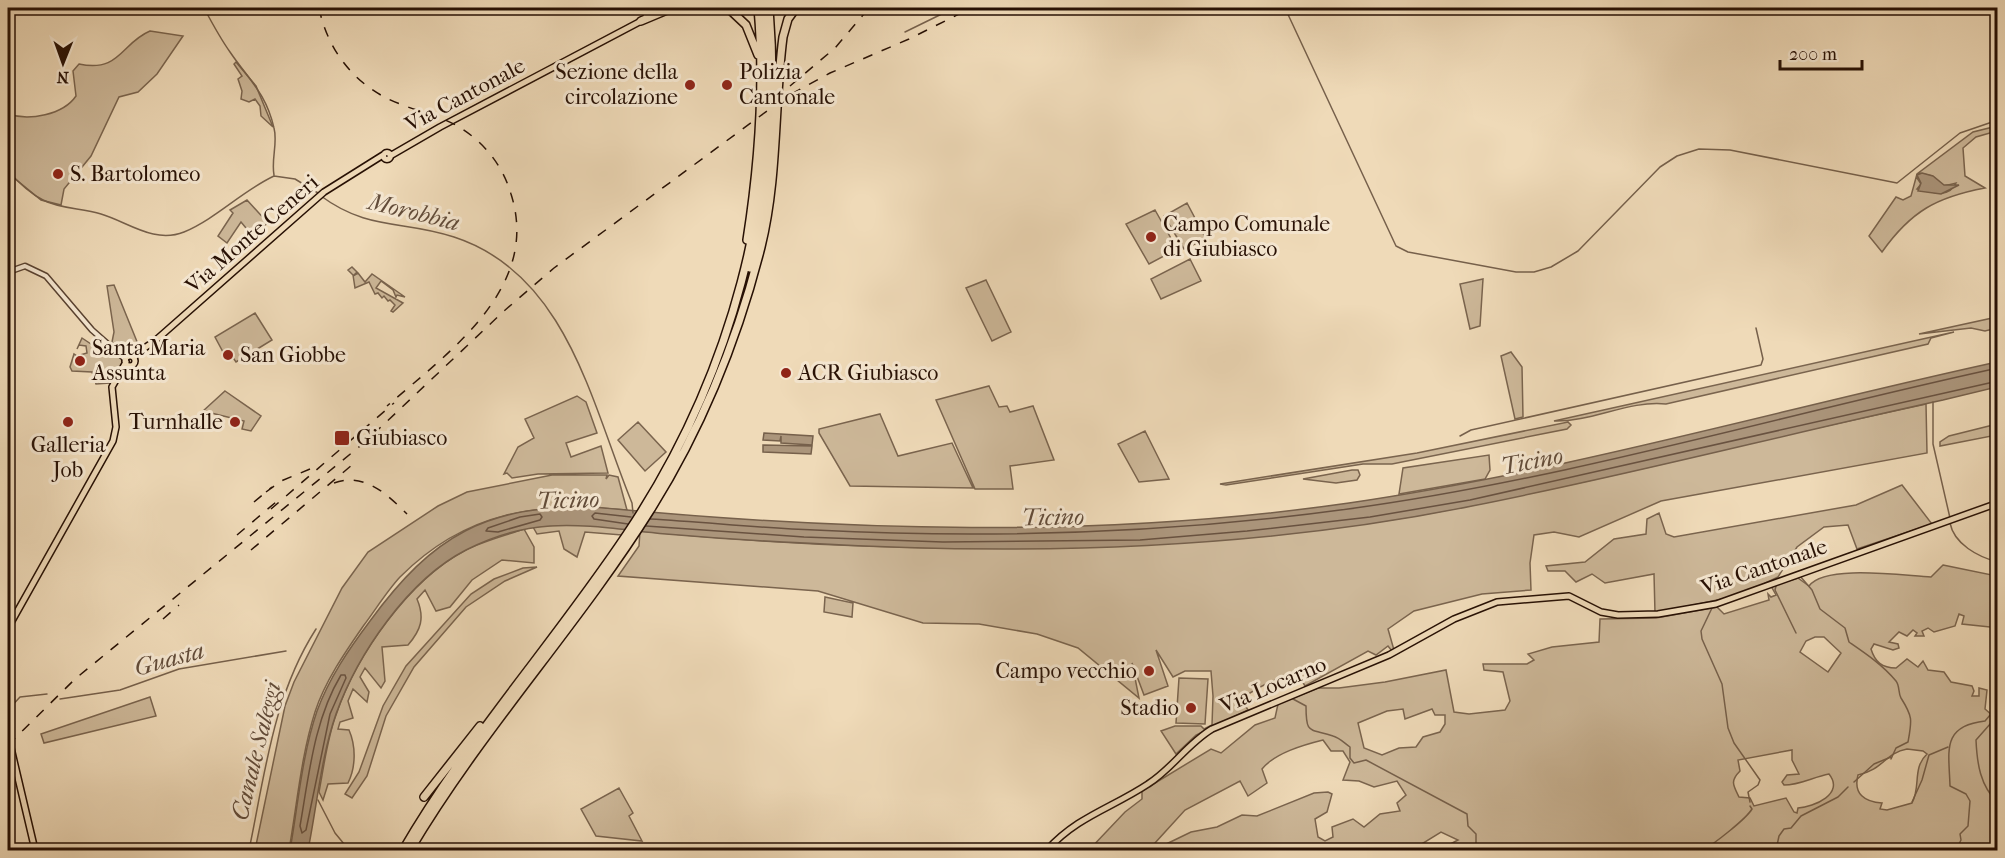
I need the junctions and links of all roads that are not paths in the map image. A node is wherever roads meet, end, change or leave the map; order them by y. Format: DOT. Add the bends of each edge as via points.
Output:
graph roads {
  1 [pos="658,8"];
  2 [pos="666,8"];
  3 [pos="672,8"];
  4 [pos="728,8"];
  5 [pos="758,8"];
  6 [pos="764,8"];
  7 [pos="769,8"];
  8 [pos="796,8"];
  9 [pos="647,14"];
  10 [pos="641,21"];
  11 [pos="599,42"];
  12 [pos="761,83"];
  13 [pos="387,156"];
  14 [pos="8,272"];
  15 [pos="732,337"];
  16 [pos="720,353"];
  17 [pos="130,360"];
  18 [pos="673,465"];
  19 [pos="1998,503"];
  20 [pos="1537,597"];
  21 [pos="565,625"];
  22 [pos="8,628"];
  23 [pos="518,681"];
  24 [pos="11,748"];
  25 [pos="424,797"];
  26 [pos="35,850"];
  27 [pos="403,850"];
  28 [pos="410,850"];
  29 [pos="1047,850"];
  1 -- 9 [label="highway"];
  2 -- 10 [label="main road, Via Cantonale"];
  3 -- 10 [label="highway"];
  4 -- 12 [label="highway" via="742,19 751,34"];
  5 -- 12 [label="highway"];
  6 -- 16 [label="highway" via="767,90 761,181 742,282"];
  7 -- 15 [label="highway" via="772,94 767,176 753,257"];
  8 -- 15 [label="highway" via="782,44 776,156 766,222 750,287"];
  9 -- 11 [label="main road, Via Cantonale"];
  10 -- 11 [label="main road, Via Cantonale"];
  11 -- 13 [label="main road, Via Cantonale"];
  12 -- 16 [label="highway" via="751,216 740,279"];
  13 -- 17 [label="main road, Via Monte Ceneri" via="324,192"];
  14 -- 17 [label="street" via="25,266 40,272 90,327"];
  15 -- 18 [label="highway" via="700,419"];
  16 -- 18 [label="highway"];
  17 -- 22 [label="main road, Via Monte Ceneri" via="118,376 112,394 116,427 113,441"];
  18 -- 21 [label="highway"];
  19 -- 20 [label="main road, Via Cantonale" via="1716,604 1658,614 1618,615 1601,612 1572,596"];
  20 -- 29 [label="main road, Via Locarno" via="1501,601 1465,614 1397,652 1216,727 1193,742 1149,784 1078,822"];
  21 -- 23 [label="highway"];
  21 -- 28 [label="highway"];
  23 -- 25 [label="highway"];
  23 -- 27 [label="highway" via="457,765"];
  24 -- 26 [label="main road"];
}
